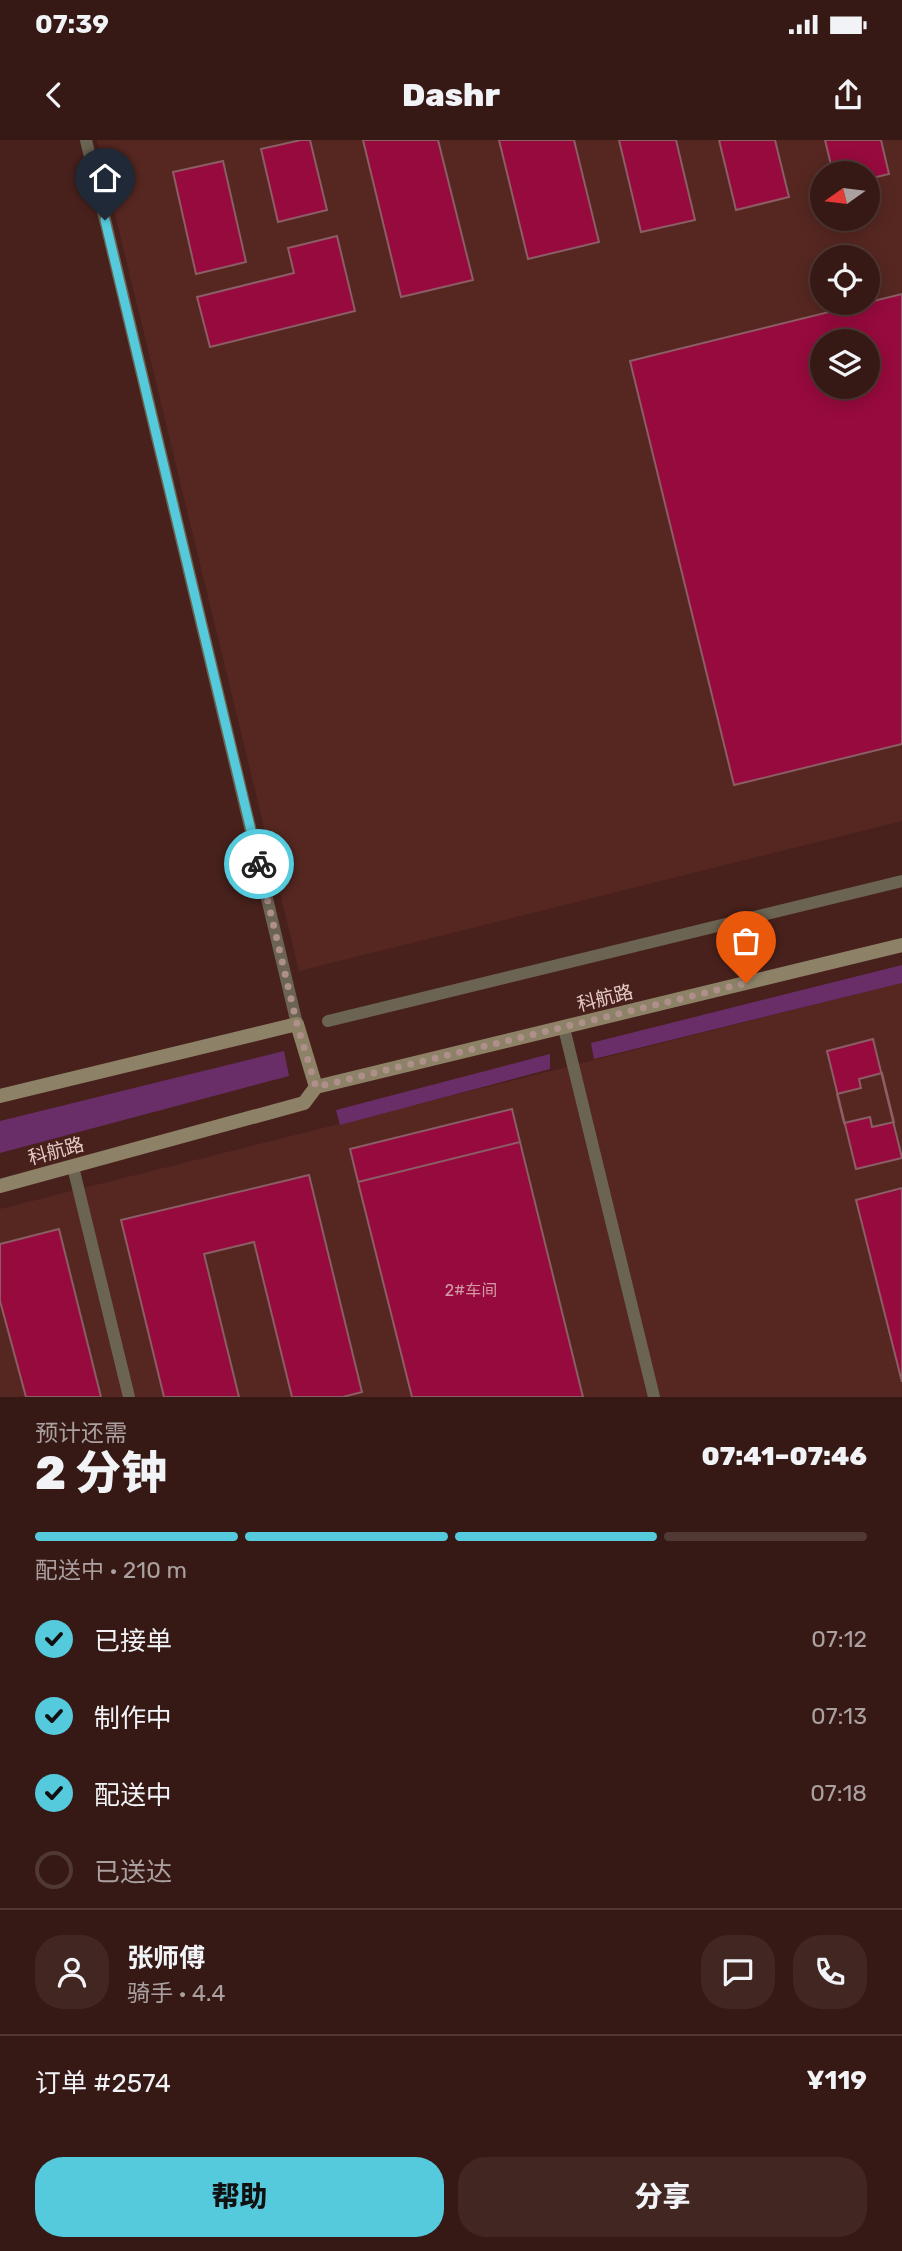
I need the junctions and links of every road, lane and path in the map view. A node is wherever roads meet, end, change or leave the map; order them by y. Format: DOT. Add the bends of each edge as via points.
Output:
graph roads {
  1 [pos="86,140"];
  2 [pos="902,881"];
  3 [pos="902,945"];
  4 [pos="328,1021"];
  5 [pos="297,1024"];
  6 [pos="564,1028"];
  7 [pos="316,1087"];
  8 [pos="0,1096"];
  9 [pos="73,1167"];
  10 [pos="0,1186"];
  11 [pos="129,1397"];
  12 [pos="654,1397"];
  1 -- 5 [label="lane"];
  2 -- 4 [label="lane"];
  3 -- 6 [label="main road, 科航路"];
  5 -- 7 [label="main road"];
  5 -- 8 [label="main road"];
  6 -- 7 [label="main road, 科航路"];
  6 -- 12 [label="lane"];
  7 -- 9 [label="main road, 科航路" via="304,1103"];
  9 -- 10 [label="main road, 科航路"];
  9 -- 11 [label="lane"];
}
